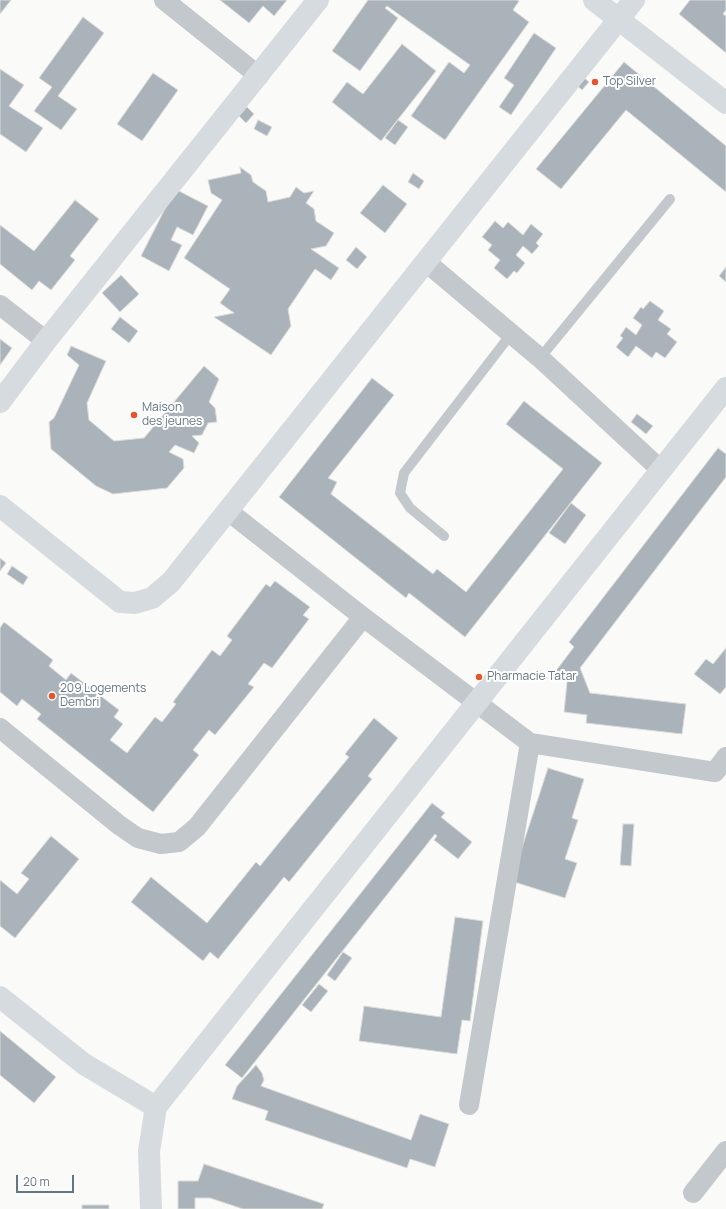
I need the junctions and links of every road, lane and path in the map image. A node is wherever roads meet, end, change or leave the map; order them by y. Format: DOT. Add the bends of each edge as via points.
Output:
graph roads {
  1 [pos="164,0"];
  2 [pos="318,0"];
  3 [pos="594,0"];
  4 [pos="634,0"];
  5 [pos="618,20"];
  6 [pos="259,76"];
  7 [pos="726,103"];
  8 [pos="670,199"];
  9 [pos="426,262"];
  10 [pos="0,305"];
  11 [pos="511,334"];
  12 [pos="46,341"];
  13 [pos="540,358"];
  14 [pos="724,394"];
  15 [pos="0,402"];
  16 [pos="661,470"];
  17 [pos="0,506"];
  18 [pos="228,511"];
  19 [pos="444,536"];
  20 [pos="362,617"];
  21 [pos="477,701"];
  22 [pos="0,728"];
  23 [pos="530,743"];
  24 [pos="726,758"];
  25 [pos="0,996"];
  26 [pos="469,1105"];
  27 [pos="156,1107"];
  28 [pos="726,1151"];
  29 [pos="693,1193"];
  30 [pos="151,1209"];
  1 -- 6 [label="street"];
  2 -- 6 [label="street"];
  3 -- 5 [label="street"];
  4 -- 5 [label="street"];
  5 -- 7 [label="street"];
  5 -- 9 [label="street"];
  6 -- 12 [label="street"];
  8 -- 13 [label="lane"];
  9 -- 11 [label="street"];
  9 -- 18 [label="street"];
  10 -- 12 [label="street"];
  11 -- 13 [label="street"];
  11 -- 19 [label="lane" via="404,473 400,493 410,508"];
  12 -- 15 [label="street"];
  13 -- 16 [label="street"];
  14 -- 16 [label="street"];
  16 -- 21 [label="street"];
  17 -- 18 [label="street" via="120,602 135,603 152,598 171,582"];
  18 -- 20 [label="street"];
  20 -- 21 [label="street"];
  20 -- 22 [label="street" via="197,827 179,842 161,844 138,838"];
  21 -- 23 [label="street"];
  21 -- 27 [label="street"];
  23 -- 24 [label="street" via="715,772"];
  23 -- 26 [label="street"];
  25 -- 27 [label="street" via="84,1064"];
  27 -- 30 [label="street" via="149,1151"];
  28 -- 29 [label="street"];
}
